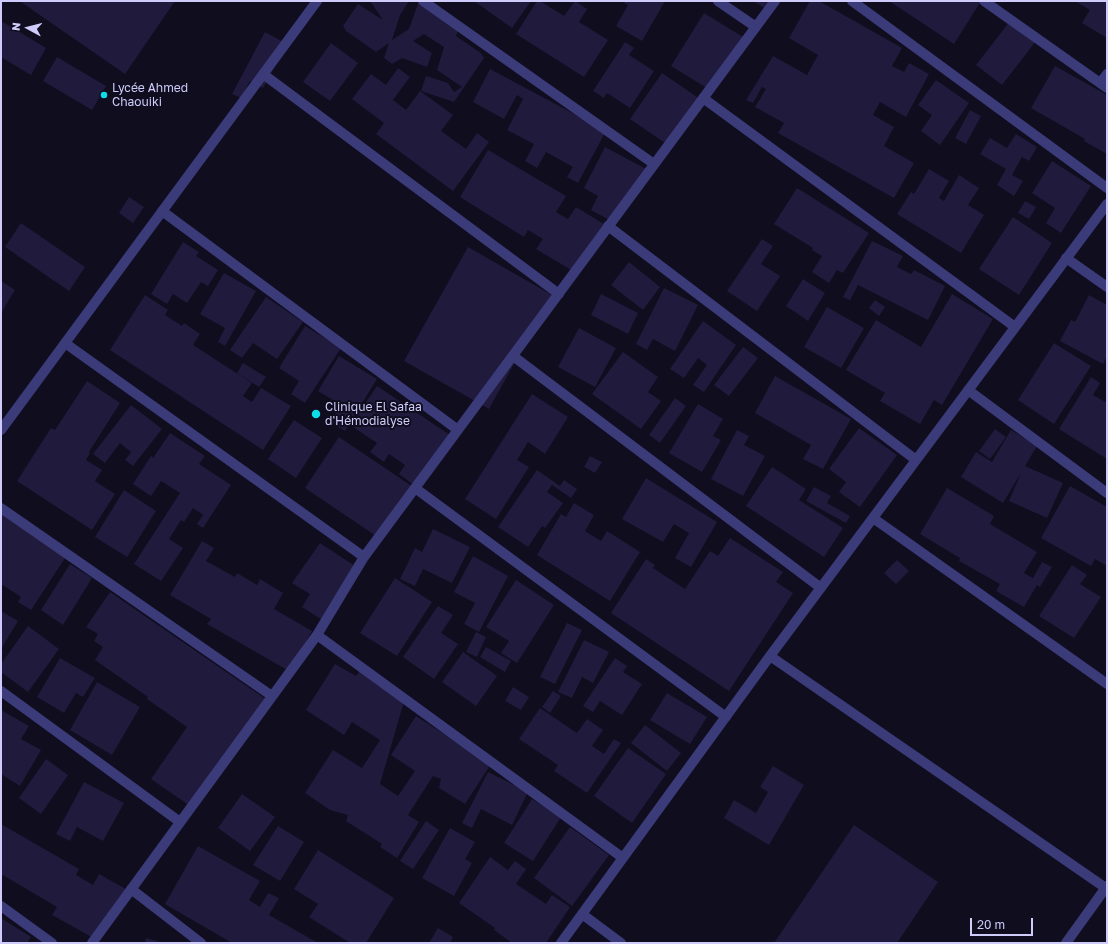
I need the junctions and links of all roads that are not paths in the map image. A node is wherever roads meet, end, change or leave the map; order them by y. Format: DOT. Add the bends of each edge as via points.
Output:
graph roads {
  1 [pos="317,1"];
  2 [pos="423,1"];
  3 [pos="718,1"];
  4 [pos="775,1"];
  5 [pos="852,1"];
  6 [pos="984,1"];
  7 [pos="756,27"];
  8 [pos="263,74"];
  9 [pos="1107,74"];
  10 [pos="1104,86"];
  11 [pos="703,98"];
  12 [pos="654,164"];
  13 [pos="1107,188"];
  14 [pos="1107,204"];
  15 [pos="162,211"];
  16 [pos="608,226"];
  17 [pos="1066,258"];
  18 [pos="1107,287"];
  19 [pos="559,294"];
  20 [pos="1015,327"];
  21 [pos="65,343"];
  22 [pos="513,356"];
  23 [pos="968,390"];
  24 [pos="1,430"];
  25 [pos="458,430"];
  26 [pos="916,460"];
  27 [pos="415,488"];
  28 [pos="1107,493"];
  29 [pos="1,508"];
  30 [pos="873,518"];
  31 [pos="364,557"];
  32 [pos="821,588"];
  33 [pos="317,635"];
  34 [pos="770,656"];
  35 [pos="1107,684"];
  36 [pos="1,691"];
  37 [pos="272,696"];
  38 [pos="726,717"];
  39 [pos="180,822"];
  40 [pos="623,858"];
  41 [pos="1107,888"];
  42 [pos="130,889"];
  43 [pos="1,906"];
  44 [pos="582,914"];
  45 [pos="52,943"];
  46 [pos="92,943"];
  47 [pos="201,943"];
  48 [pos="561,943"];
  49 [pos="621,943"];
  50 [pos="1066,943"];
  1 -- 8 [label="street"];
  2 -- 12 [label="street"];
  3 -- 7 [label="street"];
  4 -- 7 [label="street"];
  5 -- 13 [label="street"];
  6 -- 10 [label="street"];
  7 -- 11 [label="street"];
  8 -- 15 [label="street"];
  8 -- 19 [label="street"];
  9 -- 10 [label="street"];
  11 -- 12 [label="street"];
  11 -- 20 [label="street"];
  12 -- 16 [label="street"];
  14 -- 17 [label="street"];
  15 -- 21 [label="street"];
  15 -- 25 [label="street"];
  16 -- 19 [label="street"];
  16 -- 26 [label="street"];
  17 -- 18 [label="street"];
  17 -- 20 [label="street"];
  19 -- 22 [label="street"];
  20 -- 23 [label="street"];
  21 -- 24 [label="street"];
  21 -- 31 [label="street"];
  22 -- 25 [label="street"];
  22 -- 32 [label="street"];
  23 -- 26 [label="street"];
  23 -- 28 [label="street"];
  25 -- 27 [label="street"];
  26 -- 30 [label="street"];
  27 -- 31 [label="street"];
  27 -- 38 [label="street"];
  29 -- 37 [label="street"];
  30 -- 32 [label="street"];
  30 -- 35 [label="street"];
  31 -- 33 [label="street"];
  32 -- 34 [label="street"];
  33 -- 37 [label="street"];
  33 -- 40 [label="street"];
  34 -- 38 [label="street"];
  34 -- 41 [label="street"];
  36 -- 39 [label="street"];
  37 -- 39 [label="street"];
  38 -- 40 [label="street"];
  39 -- 42 [label="street"];
  40 -- 44 [label="street"];
  41 -- 50 [label="street"];
  42 -- 46 [label="street"];
  42 -- 47 [label="street"];
  43 -- 45 [label="street"];
  44 -- 48 [label="street"];
  44 -- 49 [label="street"];
}
